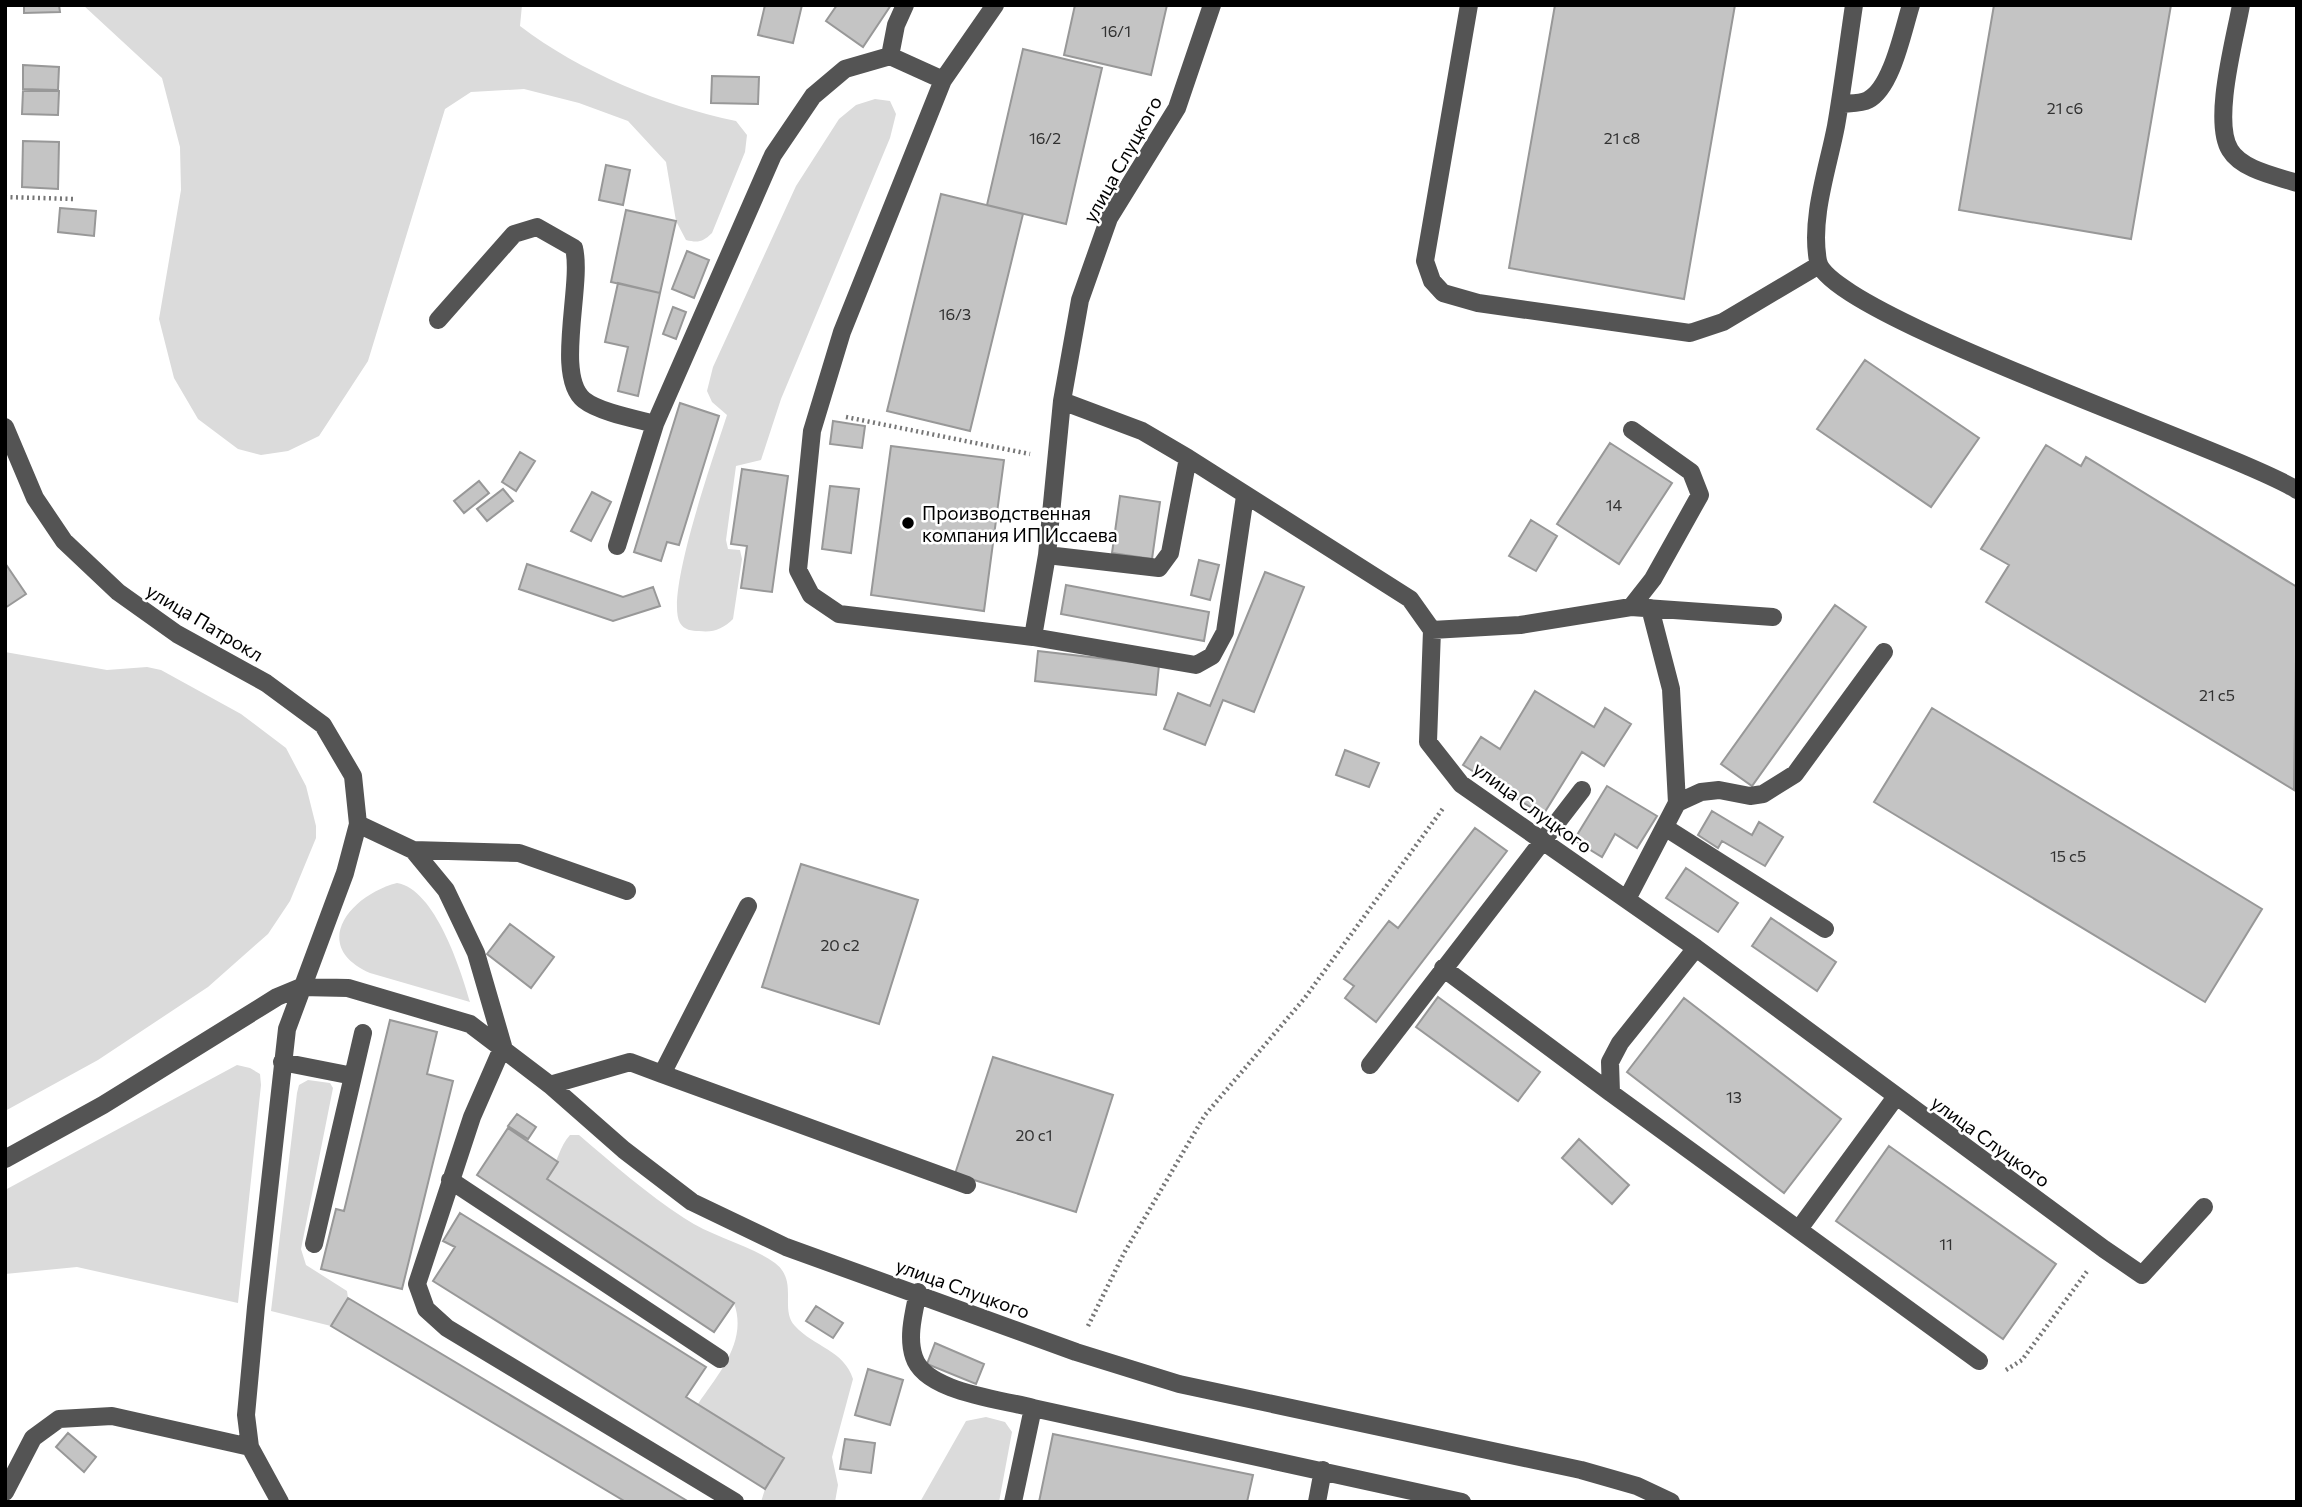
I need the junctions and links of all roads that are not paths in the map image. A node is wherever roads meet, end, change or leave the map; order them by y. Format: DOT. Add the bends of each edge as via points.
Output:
graph roads {
  1 [pos="905,5"];
  2 [pos="995,5"];
  3 [pos="1212,5"];
  4 [pos="1469,5"];
  5 [pos="1854,5"];
  6 [pos="1910,5"];
  7 [pos="2241,5"];
  8 [pos="890,56"];
  9 [pos="943,80"];
  10 [pos="1840,104"];
  11 [pos="2297,183"];
  12 [pos="1819,265"];
  13 [pos="438,320"];
  14 [pos="1062,401"];
  15 [pos="655,424"];
  16 [pos="5,427"];
  17 [pos="1632,430"];
  18 [pos="1188,458"];
  19 [pos="2297,489"];
  20 [pos="1245,496"];
  21 [pos="617,546"];
  22 [pos="1046,555"];
  23 [pos="1632,607"];
  24 [pos="1650,608"];
  25 [pos="1773,617"];
  26 [pos="1432,630"];
  27 [pos="1033,637"];
  28 [pos="1884,652"];
  29 [pos="1582,790"];
  30 [pos="1677,803"];
  31 [pos="358,824"];
  32 [pos="1666,828"];
  33 [pos="1545,841"];
  34 [pos="414,850"];
  35 [pos="627,891"];
  36 [pos="1627,899"];
  37 [pos="748,906"];
  38 [pos="1825,929"];
  39 [pos="1696,948"];
  40 [pos="1443,968"];
  41 [pos="301,987"];
  42 [pos="363,1033"];
  43 [pos="503,1046"];
  44 [pos="282,1062"];
  45 [pos="1370,1065"];
  46 [pos="662,1074"];
  47 [pos="353,1076"];
  48 [pos="550,1085"];
  49 [pos="1611,1093"];
  50 [pos="1895,1098"];
  51 [pos="5,1159"];
  52 [pos="450,1180"];
  53 [pos="967,1185"];
  54 [pos="2204,1206"];
  55 [pos="1799,1229"];
  56 [pos="314,1244"];
  57 [pos="918,1293"];
  58 [pos="720,1359"];
  59 [pos="1979,1361"];
  60 [pos="1033,1408"];
  61 [pos="250,1447"];
  62 [pos="1323,1470"];
  63 [pos="5,1492"];
  64 [pos="280,1502"];
  65 [pos="735,1502"];
  66 [pos="1013,1502"];
  67 [pos="1317,1502"];
  68 [pos="1462,1502"];
  69 [pos="1671,1502"];
  1 -- 8 [label="street"];
  2 -- 9 [label="street"];
  3 -- 14 [label="street, улица Слуцкого" via="1177,108 1109,218 1080,300"];
  4 -- 12 [label="street" via="1425,261 1432,281 1443,293 1478,303 1690,333 1723,322"];
  5 -- 10 [label="street"];
  6 -- 10 [label="street" via="1881,88 1867,101"];
  7 -- 11 [label="street" via="2222,124 2230,151 2254,169"];
  8 -- 9 [label="street"];
  8 -- 15 [label="street" via="845,69 824,84 773,155"];
  9 -- 27 [label="street" via="842,332 816,411 798,570 811,595 839,614"];
  10 -- 12 [label="street" via="1816,231"];
  12 -- 19 [label="street" via="1837,285 1963,351"];
  13 -- 15 [label="street" via="514,234 537,228 574,248 578,266 569,364 574,386 584,400"];
  14 -- 18 [label="street" via="1142,431"];
  14 -- 22 [label="street, улица Слуцкого"];
  15 -- 21 [label="street"];
  16 -- 31 [label="street, улица Патрокл" via="35,498 64,541 128,599 177,634 267,683 323,725 353,776"];
  17 -- 23 [label="street" via="1691,472 1700,495"];
  18 -- 20 [label="street"];
  18 -- 22 [label="street" via="1170,553 1159,568"];
  20 -- 26 [label="street" via="1410,599"];
  20 -- 27 [label="street" via="1225,632 1205,662 1196,665"];
  22 -- 27 [label="street, улица Слуцкого"];
  23 -- 24 [label="street"];
  23 -- 26 [label="street" via="1520,625"];
  24 -- 25 [label="street"];
  24 -- 30 [label="street" via="1671,689"];
  26 -- 33 [label="street, улица Слуцкого" via="1428,742 1461,784"];
  28 -- 30 [label="street" via="1796,774 1763,794 1719,790"];
  29 -- 33 [label="street"];
  30 -- 32 [label="street"];
  31 -- 34 [label="street"];
  31 -- 41 [label="street" via="345,873"];
  32 -- 36 [label="street"];
  32 -- 38 [label="street"];
  33 -- 36 [label="street, улица Слуцкого"];
  33 -- 40 [label="street"];
  34 -- 35 [label="street" via="519,853"];
  34 -- 43 [label="street" via="446,890 476,953"];
  36 -- 39 [label="street, улица Слуцкого"];
  37 -- 46 [label="street"];
  39 -- 49 [label="street" via="1620,1043 1610,1062"];
  39 -- 50 [label="street, улица Слуцкого"];
  40 -- 45 [label="street"];
  40 -- 49 [label="street"];
  41 -- 43 [label="street, улица Слуцкого" via="348,988 470,1024"];
  41 -- 44 [label="street"];
  41 -- 51 [label="street"];
  42 -- 47 [label="street"];
  43 -- 48 [label="street, улица Слуцкого"];
  43 -- 52 [label="street"];
  44 -- 47 [label="street"];
  44 -- 61 [label="street" via="246,1415"];
  46 -- 48 [label="street" via="630,1062"];
  46 -- 53 [label="street"];
  47 -- 56 [label="street"];
  48 -- 57 [label="street, улица Слуцкого" via="692,1202 786,1247"];
  49 -- 55 [label="street"];
  50 -- 54 [label="street, улица Слуцкого" via="2142,1275"];
  50 -- 55 [label="street"];
  52 -- 58 [label="street"];
  52 -- 65 [label="street" via="417,1284 426,1309 447,1328"];
  55 -- 59 [label="street"];
  57 -- 60 [label="street" via="913,1355 921,1373 938,1384"];
  57 -- 69 [label="street, улица Слуцкого" via="1076,1352 1179,1384 1581,1470 1637,1486"];
  60 -- 62 [label="street"];
  60 -- 66 [label="street"];
  61 -- 63 [label="street" via="112,1416 59,1419 33,1438"];
  61 -- 64 [label="street"];
  62 -- 67 [label="street"];
  62 -- 68 [label="street"];
}
